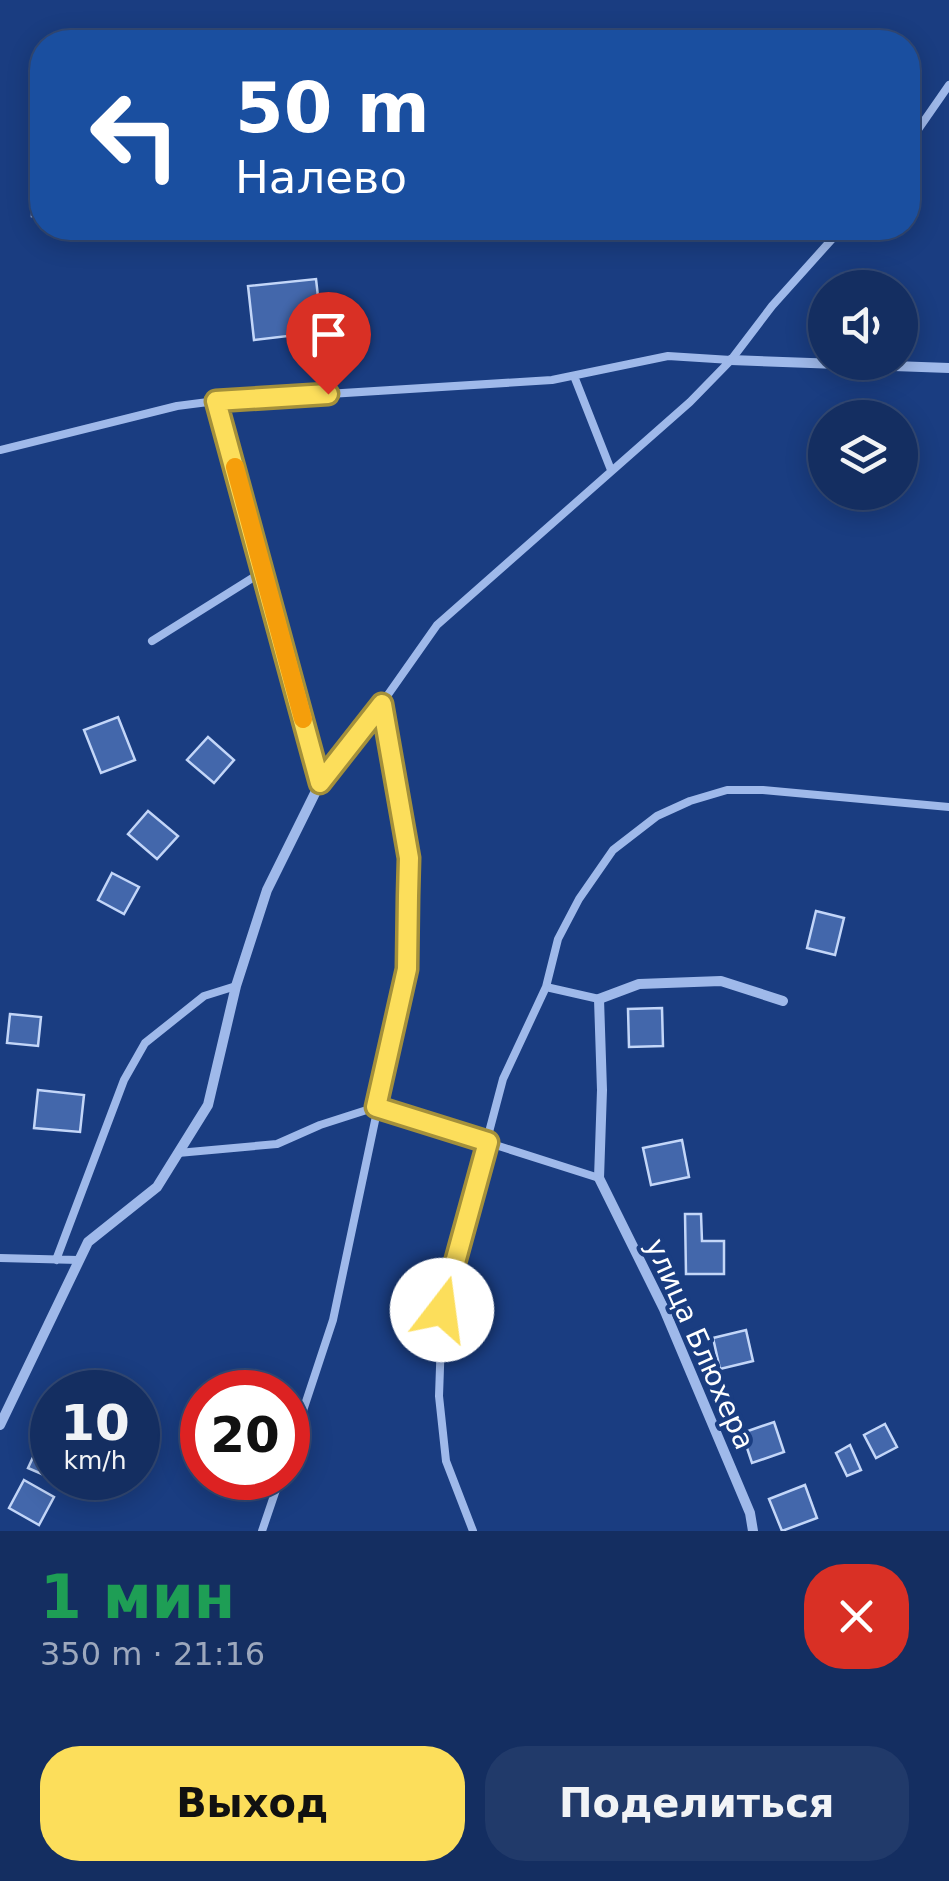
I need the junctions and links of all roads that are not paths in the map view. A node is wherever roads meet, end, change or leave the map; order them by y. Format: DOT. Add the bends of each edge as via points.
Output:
graph roads {
  1 [pos="949,85"];
  2 [pos="920,127"];
  3 [pos="831,240"];
  4 [pos="731,360"];
  5 [pos="949,368"];
  6 [pos="574,376"];
  7 [pos="216,401"];
  8 [pos="0,450"];
  9 [pos="611,470"];
  10 [pos="264,570"];
  11 [pos="152,640"];
  12 [pos="382,704"];
  13 [pos="320,783"];
  14 [pos="949,807"];
  15 [pos="236,986"];
  16 [pos="546,988"];
  17 [pos="599,999"];
  18 [pos="783,1000"];
  19 [pos="376,1107"];
  20 [pos="488,1142"];
  21 [pos="178,1153"];
  22 [pos="600,1178"];
  23 [pos="0,1258"];
  24 [pos="56,1260"];
  25 [pos="78,1260"];
  26 [pos="310,1388"];
  27 [pos="0,1425"];
  28 [pos="273,1500"];
  29 [pos="262,1531"];
  30 [pos="473,1531"];
  31 [pos="754,1531"];
  1 -- 2 [label="lane"];
  3 -- 4 [label="lane"];
  4 -- 5 [label="street"];
  4 -- 6 [label="lane" via="668,356"];
  4 -- 9 [label="lane"];
  6 -- 7 [label="lane"];
  6 -- 9 [label="lane"];
  7 -- 8 [label="lane"];
  7 -- 10 [label="street"];
  9 -- 12 [label="lane" via="438,625"];
  10 -- 11 [label="lane"];
  10 -- 13 [label="street"];
  12 -- 13 [label="lane"];
  12 -- 19 [label="lane" via="409,858 407,969"];
  13 -- 15 [label="street" via="267,890"];
  14 -- 16 [label="lane" via="764,790 690,800 613,850 558,938"];
  15 -- 21 [label="street" via="208,1105"];
  15 -- 24 [label="lane" via="204,996 145,1043 124,1080"];
  16 -- 17 [label="lane"];
  16 -- 20 [label="lane" via="503,1079"];
  17 -- 18 [label="street" via="638,984 721,981"];
  17 -- 22 [label="street"];
  19 -- 20 [label="lane"];
  19 -- 21 [label="lane" via="277,1144"];
  19 -- 26 [label="lane" via="332,1320"];
  20 -- 22 [label="lane"];
  20 -- 30 [label="lane" via="442,1310 439,1379 446,1461"];
  21 -- 25 [label="street" via="157,1187 88,1242"];
  22 -- 31 [label="street, улица Блюхера" via="664,1309"];
  23 -- 24 [label="lane"];
  24 -- 25 [label="lane"];
  25 -- 27 [label="street"];
  28 -- 29 [label="lane"];
}
